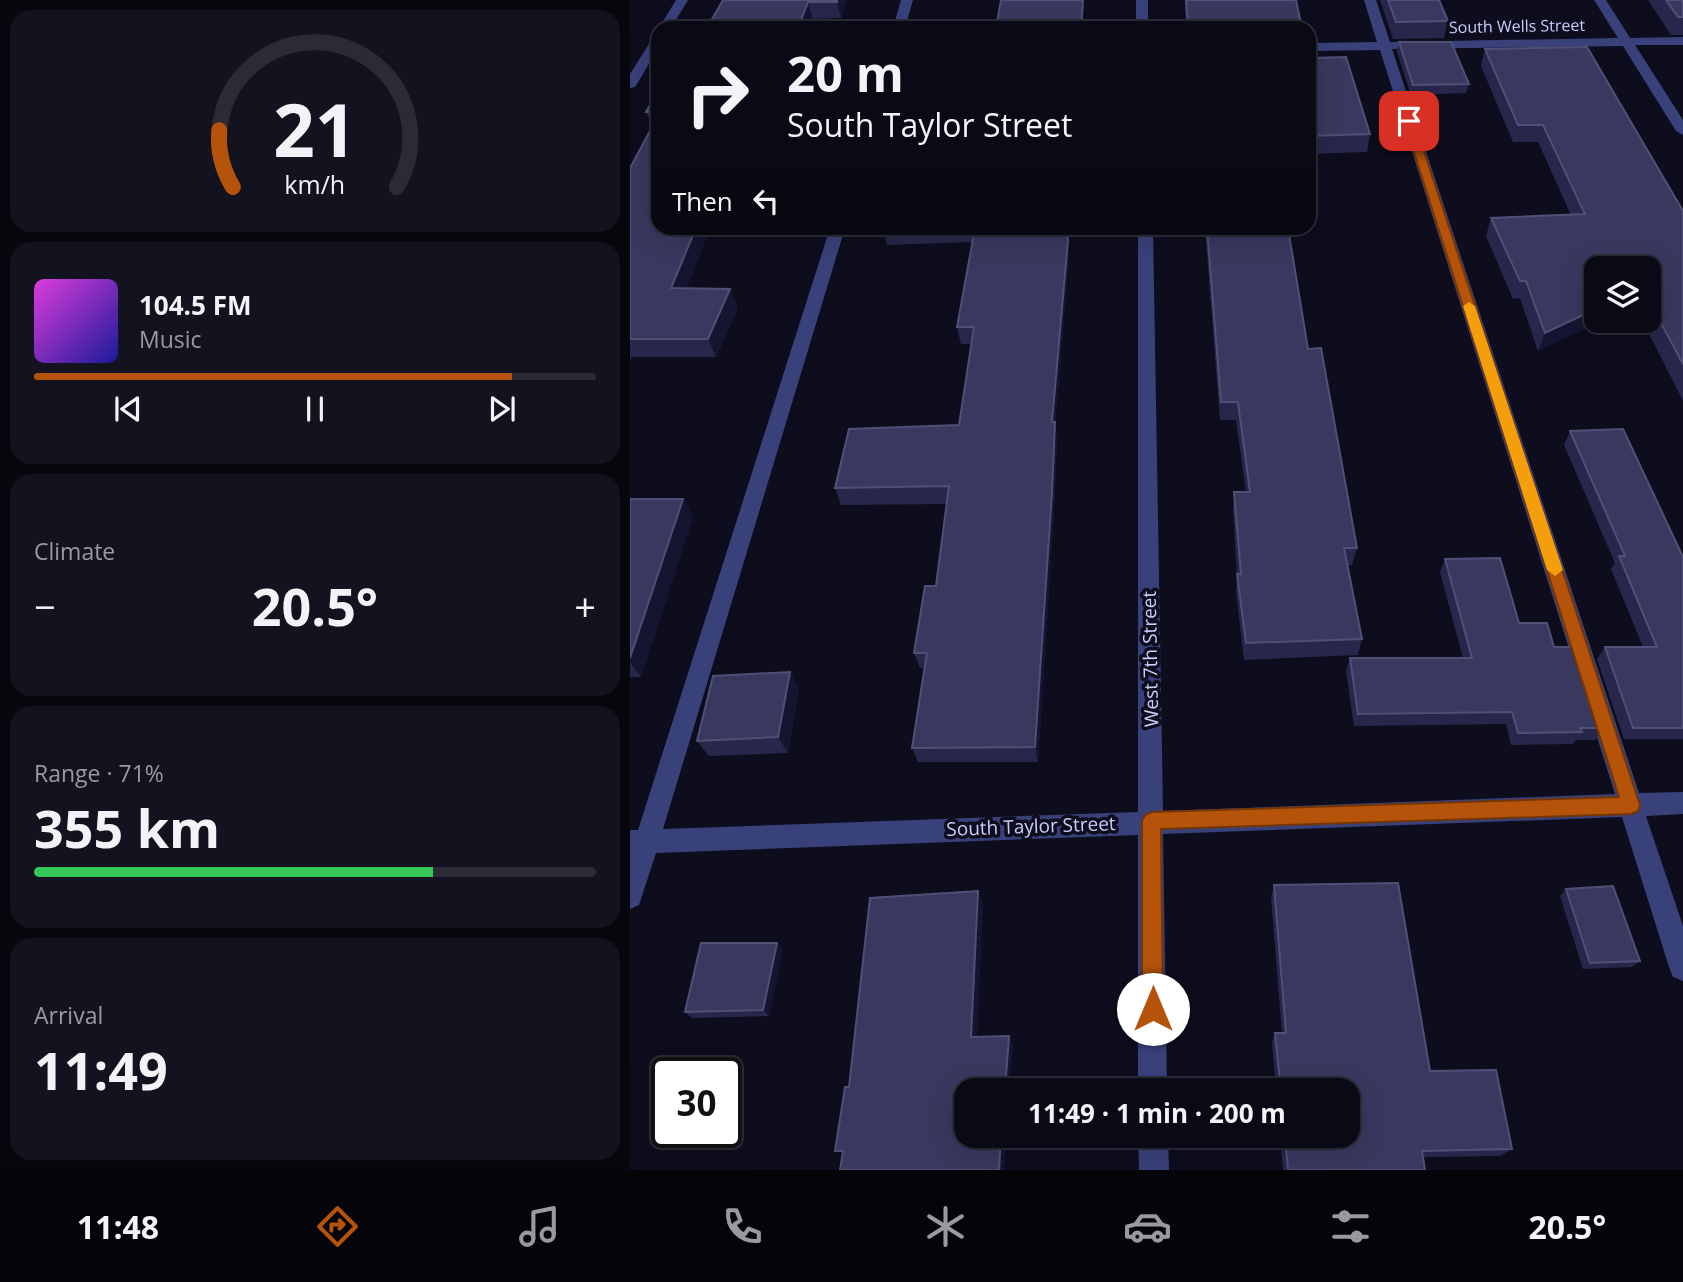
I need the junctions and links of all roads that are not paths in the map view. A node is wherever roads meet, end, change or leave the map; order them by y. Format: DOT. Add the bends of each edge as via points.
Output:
graph roads {
  1 [pos="681,0"];
  2 [pos="907,0"];
  3 [pos="1142,0"];
  4 [pos="1370,0"];
  5 [pos="1600,0"];
  6 [pos="669,21"];
  7 [pos="901,21"];
  8 [pos="1142,21"];
  9 [pos="1683,41"];
  10 [pos="1626,42"];
  11 [pos="1385,46"];
  12 [pos="1316,47"];
  13 [pos="630,58"];
  14 [pos="651,58"];
  15 [pos="651,59"];
  16 [pos="630,85"];
  17 [pos="1683,131"];
  18 [pos="835,235"];
  19 [pos="1145,235"];
  20 [pos="1683,803"];
  21 [pos="1631,805"];
  22 [pos="1152,821"];
  23 [pos="638,842"];
  24 [pos="630,896"];
  25 [pos="1683,967"];
  26 [pos="1153,1078"];
  27 [pos="1153,1148"];
  28 [pos="1154,1170"];
  1 -- 6 [label="street"];
  2 -- 7 [label="street"];
  3 -- 8 [label="street"];
  4 -- 11 [label="street"];
  5 -- 10 [label="street"];
  9 -- 10 [label="street, South Wells Street"];
  10 -- 11 [label="street, South Wells Street"];
  10 -- 17 [label="street"];
  11 -- 12 [label="street, South Wells Street"];
  11 -- 21 [label="street"];
  13 -- 14 [label="street"];
  15 -- 16 [label="street"];
  18 -- 23 [label="street"];
  19 -- 22 [label="street, West 7th Street"];
  20 -- 21 [label="street, South Taylor Street"];
  21 -- 22 [label="street, South Taylor Street"];
  21 -- 25 [label="street"];
  22 -- 23 [label="street, South Taylor Street"];
  22 -- 26 [label="street, West 7th Street"];
  23 -- 24 [label="street"];
  27 -- 28 [label="street"];
}
